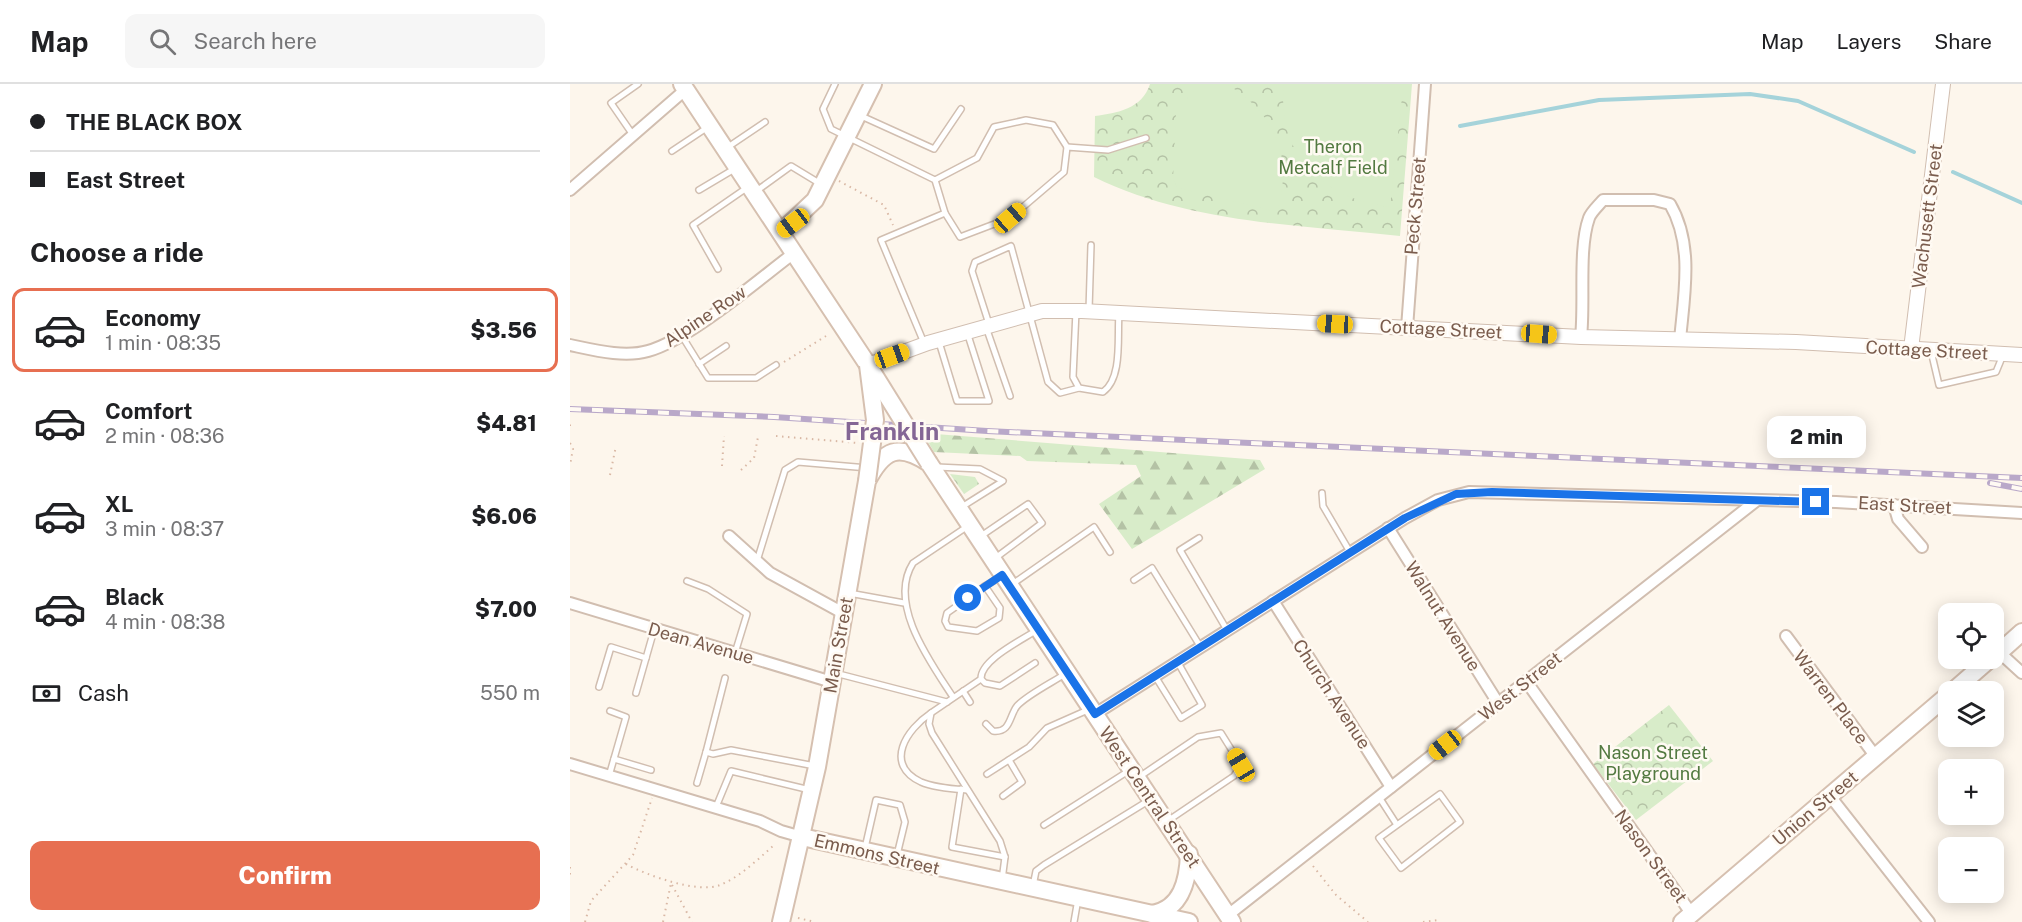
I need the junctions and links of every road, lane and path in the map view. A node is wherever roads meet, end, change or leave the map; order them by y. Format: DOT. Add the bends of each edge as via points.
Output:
graph roads {
  1 [pos="638,84"];
  2 [pos="836,84"];
  3 [pos="873,84"];
  4 [pos="1425,84"];
  5 [pos="1944,84"];
  6 [pos="683,87"];
  7 [pos="961,109"];
  8 [pos="858,114"];
  9 [pos="765,122"];
  10 [pos="709,127"];
  11 [pos="633,135"];
  12 [pos="846,136"];
  13 [pos="1146,138"];
  14 [pos="1067,147"];
  15 [pos="724,149"];
  16 [pos="672,151"];
  17 [pos="736,167"];
  18 [pos="935,180"];
  19 [pos="830,183"];
  20 [pos="752,189"];
  21 [pos="570,190"];
  22 [pos="699,190"];
  23 [pos="945,213"];
  24 [pos="889,216"];
  25 [pos="781,232"];
  26 [pos="1091,245"];
  27 [pos="794,253"];
  28 [pos="718,269"];
  29 [pos="1083,311"];
  30 [pos="1119,313"];
  31 [pos="1030,315"];
  32 [pos="988,326"];
  33 [pos="1407,328"];
  34 [pos="967,332"];
  35 [pos="681,335"];
  36 [pos="826,336"];
  37 [pos="1581,337"];
  38 [pos="938,340"];
  39 [pos="1680,340"];
  40 [pos="570,345"];
  41 [pos="924,345"];
  42 [pos="726,346"];
  43 [pos="1911,349"];
  44 [pos="1930,350"];
  45 [pos="2003,354"];
  46 [pos="2022,355"];
  47 [pos="699,364"];
  48 [pos="776,364"];
  49 [pos="868,365"];
  50 [pos="1079,388"];
  51 [pos="1010,396"];
  52 [pos="724,436"];
  53 [pos="776,436"];
  54 [pos="758,437"];
  55 [pos="570,443"];
  56 [pos="861,443"];
  57 [pos="616,446"];
  58 [pos="570,465"];
  59 [pos="931,465"];
  60 [pos="722,466"];
  61 [pos="741,470"];
  62 [pos="868,474"];
  63 [pos="610,475"];
  64 [pos="1322,493"];
  65 [pos="1756,501"];
  66 [pos="1894,505"];
  67 [pos="959,509"];
  68 [pos="2022,513"];
  69 [pos="1388,528"];
  70 [pos="974,531"];
  71 [pos="729,536"];
  72 [pos="1198,538"];
  73 [pos="1922,547"];
  74 [pos="1110,552"];
  75 [pos="1350,552"];
  76 [pos="993,560"];
  77 [pos="756,563"];
  78 [pos="1006,580"];
  79 [pos="1134,580"];
  80 [pos="687,581"];
  81 [pos="986,586"];
  82 [pos="847,593"];
  83 [pos="1273,601"];
  84 [pos="570,603"];
  85 [pos="904,603"];
  86 [pos="843,613"];
  87 [pos="1038,629"];
  88 [pos="654,630"];
  89 [pos="1227,630"];
  90 [pos="2022,633"];
  91 [pos="1786,636"];
  92 [pos="1200,646"];
  93 [pos="2004,648"];
  94 [pos="735,653"];
  95 [pos="646,658"];
  96 [pos="1177,661"];
  97 [pos="2004,662"];
  98 [pos="1035,663"];
  99 [pos="1979,669"];
  100 [pos="1067,672"];
  101 [pos="2022,673"];
  102 [pos="1154,675"];
  103 [pos="832,677"];
  104 [pos="725,678"];
  105 [pos="981,679"];
  106 [pos="1526,681"];
  107 [pos="1965,681"];
  108 [pos="599,687"];
  109 [pos="963,691"];
  110 [pos="636,693"];
  111 [pos="953,697"];
  112 [pos="947,702"];
  113 [pos="970,702"];
  114 [pos="1498,703"];
  115 [pos="1938,704"];
  116 [pos="610,711"];
  117 [pos="1093,711"];
  118 [pos="931,712"];
  119 [pos="986,724"];
  120 [pos="706,752"];
  121 [pos="1876,757"];
  122 [pos="614,759"];
  123 [pos="1009,760"];
  124 [pos="817,766"];
  125 [pos="571,768"];
  126 [pos="651,770"];
  127 [pos="1135,773"];
  128 [pos="987,774"];
  129 [pos="609,776"];
  130 [pos="697,783"];
  131 [pos="1391,787"];
  132 [pos="655,789"];
  133 [pos="812,790"];
  134 [pos="964,790"];
  135 [pos="1003,796"];
  136 [pos="1830,796"];
  137 [pos="1379,797"];
  138 [pos="1152,799"];
  139 [pos="716,807"];
  140 [pos="1167,821"];
  141 [pos="1044,825"];
  142 [pos="1397,825"];
  143 [pos="802,837"];
  144 [pos="773,846"];
  145 [pos="864,852"];
  146 [pos="1189,854"];
  147 [pos="1005,857"];
  148 [pos="896,859"];
  149 [pos="626,864"];
  150 [pos="570,867"];
  151 [pos="1313,867"];
  152 [pos="570,877"];
  153 [pos="1002,881"];
  154 [pos="671,884"];
  155 [pos="1032,888"];
  156 [pos="1078,898"];
  157 [pos="1151,914"];
  158 [pos="1687,918"];
  159 [pos="788,920"];
  160 [pos="1225,920"];
  161 [pos="1439,920"];
  162 [pos="585,922"];
  163 [pos="663,922"];
  164 [pos="692,922"];
  165 [pos="815,922"];
  166 [pos="1074,922"];
  167 [pos="1190,922"];
  168 [pos="1368,922"];
  169 [pos="1423,922"];
  170 [pos="1929,922"];
  1 -- 11 [label="lane" via="611,104"];
  2 -- 12 [label="lane" via="823,109 831,129"];
  3 -- 8 [label="main road"];
  4 -- 33 [label="street, Peck Street"];
  5 -- 43 [label="street, Wachusett Street"];
  6 -- 10 [label="main road, West Central Street"];
  6 -- 11 [label="street"];
  7 -- 8 [label="lane" via="934,149"];
  8 -- 12 [label="main road"];
  9 -- 15 [label="lane"];
  10 -- 15 [label="main road, West Central Street"];
  10 -- 16 [label="lane"];
  11 -- 21 [label="street"];
  12 -- 18 [label="lane"];
  12 -- 19 [label="main road"];
  13 -- 14 [label="lane" via="1108,150"];
  14 -- 18 [label="lane" via="1053,125 1026,120 994,127 977,158"];
  14 -- 23 [label="lane" via="1064,172 1010,218 960,237"];
  15 -- 17 [label="main road, West Central Street"];
  17 -- 20 [label="main road, West Central Street"];
  17 -- 22 [label="lane"];
  18 -- 23 [label="lane"];
  19 -- 20 [label="lane" via="791,166"];
  19 -- 24 [label="path" via="884,205"];
  19 -- 25 [label="main road"];
  20 -- 25 [label="main road, West Central Street"];
  20 -- 28 [label="lane" via="693,225"];
  23 -- 41 [label="lane" via="881,240"];
  25 -- 27 [label="main road, West Central Street"];
  26 -- 29 [label="lane"];
  27 -- 35 [label="street, Alpine Row"];
  27 -- 49 [label="main road, West Central Street"];
  29 -- 30 [label="street, Cottage Street"];
  29 -- 31 [label="street, Cottage Street" via="1042,311"];
  29 -- 50 [label="lane" via="1073,377"];
  30 -- 33 [label="street, Cottage Street"];
  30 -- 50 [label="lane" via="1116,369 1110,387 1104,392"];
  31 -- 32 [label="street, Cottage Street"];
  31 -- 32 [label="lane" via="1011,246 975,262 972,271"];
  31 -- 50 [label="lane" via="1053,389 1060,393"];
  32 -- 34 [label="street, Cottage Street"];
  32 -- 51 [label="lane"];
  33 -- 37 [label="street, Cottage Street"];
  34 -- 38 [label="street, Cottage Street"];
  34 -- 38 [label="lane" via="989,401 957,401"];
  35 -- 40 [label="street, Alpine Row" via="646,352 607,353"];
  35 -- 47 [label="lane"];
  36 -- 48 [label="path"];
  37 -- 39 [label="street, Cottage Street"];
  37 -- 39 [label="street" via="1583,249 1589,217 1603,200 1654,200 1670,204 1685,240"];
  38 -- 41 [label="street, Cottage Street"];
  39 -- 43 [label="street, Cottage Street"];
  41 -- 49 [label="street, Cottage Street"];
  42 -- 47 [label="lane"];
  43 -- 44 [label="street, Cottage Street"];
  44 -- 45 [label="street, Cottage Street"];
  44 -- 45 [label="lane" via="1939,385 1996,372"];
  45 -- 46 [label="street, Cottage Street"];
  47 -- 48 [label="lane" via="708,378 756,378"];
  49 -- 59 [label="main road, West Central Street, bridge"];
  49 -- 62 [label="main road, Main Street, bridge" via="875,413"];
  52 -- 60 [label="path"];
  53 -- 56 [label="path"];
  54 -- 61 [label="path" via="754,458"];
  55 -- 58 [label="path"];
  57 -- 63 [label="path"];
  59 -- 62 [label="main road, bridge" via="908,452 890,453"];
  59 -- 67 [label="main road, West Central Street"];
  59 -- 67 [label="lane" via="980,469 1003,481"];
  62 -- 77 [label="lane" via="798,462 785,470"];
  62 -- 82 [label="main road, Main Street"];
  64 -- 75 [label="lane" via="1323,506"];
  65 -- 66 [label="street, East Street"];
  65 -- 69 [label="street, East Street" via="1468,492 1438,500"];
  65 -- 106 [label="street, West Street"];
  66 -- 68 [label="street, East Street"];
  66 -- 73 [label="street" via="1898,519"];
  67 -- 70 [label="main road, West Central Street"];
  69 -- 75 [label="street, East Street"];
  69 -- 114 [label="street, Walnut Avenue"];
  70 -- 76 [label="main road, West Central Street"];
  70 -- 76 [label="lane" via="1028,504 1042,523"];
  70 -- 85 [label="lane" via="912,563"];
  71 -- 77 [label="street"];
  72 -- 89 [label="lane" via="1180,550"];
  74 -- 78 [label="lane" via="1094,527"];
  75 -- 83 [label="street, East Street"];
  76 -- 78 [label="main road, West Central Street"];
  77 -- 86 [label="street"];
  78 -- 81 [label="lane"];
  78 -- 87 [label="main road, West Central Street"];
  79 -- 92 [label="lane" via="1152,568"];
  80 -- 94 [label="lane" via="708,589 747,614"];
  81 -- 81 [label="lane" via="947,613 948,627 977,630 999,618 1000,608"];
  82 -- 85 [label="lane"];
  82 -- 86 [label="main road, Main Street"];
  83 -- 89 [label="street, East Street"];
  83 -- 131 [label="street, Church Avenue"];
  84 -- 88 [label="street, Dean Avenue"];
  85 -- 111 [label="lane" via="924,650"];
  86 -- 103 [label="main road, Main Street"];
  87 -- 100 [label="main road, West Central Street"];
  87 -- 105 [label="lane" via="986,664"];
  88 -- 94 [label="street, Dean Avenue"];
  88 -- 95 [label="lane"];
  89 -- 92 [label="street, East Street"];
  90 -- 93 [label="main road"];
  91 -- 121 [label="street, Warren Place"];
  92 -- 96 [label="street, East Street"];
  94 -- 103 [label="street, Dean Avenue"];
  95 -- 108 [label="lane" via="611,647"];
  95 -- 110 [label="lane"];
  96 -- 102 [label="street, East Street"];
  96 -- 102 [label="lane" via="1202,705 1181,718"];
  97 -- 101 [label="street"];
  98 -- 105 [label="lane" via="1000,686"];
  99 -- 107 [label="main road"];
  100 -- 117 [label="main road, West Central Street"];
  100 -- 119 [label="lane" via="1018,706 1010,724 1003,729 993,731"];
  102 -- 117 [label="street, East Street"];
  103 -- 112 [label="lane"];
  103 -- 124 [label="main road, Main Street"];
  104 -- 120 [label="lane"];
  105 -- 109 [label="lane"];
  106 -- 114 [label="street, West Street"];
  106 -- 158 [label="street, Nason Street"];
  109 -- 111 [label="lane"];
  109 -- 113 [label="lane"];
  111 -- 112 [label="lane"];
  112 -- 118 [label="lane"];
  114 -- 131 [label="street, West Street"];
  115 -- 121 [label="main road, Union Street"];
  116 -- 122 [label="lane" via="626,717"];
  117 -- 123 [label="lane" via="1047,728"];
  117 -- 127 [label="main road, West Central Street"];
  118 -- 134 [label="lane" via="932,733"];
  118 -- 134 [label="lane" via="907,734 902,750 904,764 923,783"];
  120 -- 124 [label="lane" via="731,750"];
  120 -- 130 [label="lane"];
  121 -- 136 [label="main road, Union Street"];
  122 -- 126 [label="lane"];
  122 -- 129 [label="lane"];
  123 -- 128 [label="lane"];
  123 -- 135 [label="lane" via="1022,782"];
  124 -- 133 [label="main road, Main Street"];
  125 -- 129 [label="street, Emmons Street"];
  127 -- 138 [label="main road, West Central Street"];
  127 -- 140 [label="lane" via="1198,737 1221,732 1241,765 1234,776"];
  127 -- 141 [label="lane"];
  129 -- 132 [label="street, Emmons Street"];
  131 -- 137 [label="street, West Street"];
  132 -- 139 [label="street, Emmons Street"];
  132 -- 149 [label="path" via="633,855"];
  133 -- 139 [label="lane" via="731,771"];
  133 -- 143 [label="main road, Main Street"];
  134 -- 147 [label="lane" via="998,836"];
  134 -- 147 [label="lane" via="952,847"];
  136 -- 158 [label="main road, Union Street"];
  136 -- 170 [label="street"];
  137 -- 142 [label="lane"];
  137 -- 160 [label="street, West Street"];
  138 -- 140 [label="main road, West Central Street"];
  138 -- 155 [label="lane" via="1044,865 1036,871"];
  139 -- 143 [label="street, Emmons Street"];
  140 -- 146 [label="main road, West Central Street"];
  142 -- 142 [label="lane" via="1379,838 1401,868 1460,822 1440,794"];
  143 -- 145 [label="main road, Emmons Street"];
  143 -- 159 [label="main road, Main Street"];
  144 -- 154 [label="path" via="718,886"];
  145 -- 148 [label="main road, Emmons Street"];
  145 -- 148 [label="lane" via="876,800 900,805 905,822"];
  146 -- 157 [label="main road" via="1179,898"];
  146 -- 160 [label="main road, West Central Street"];
  147 -- 153 [label="lane"];
  148 -- 153 [label="main road, Emmons Street"];
  149 -- 154 [label="path"];
  149 -- 162 [label="path" via="591,901"];
  150 -- 152 [label="path"];
  151 -- 168 [label="path" via="1336,895"];
  153 -- 155 [label="main road, Emmons Street"];
  154 -- 163 [label="path"];
  154 -- 164 [label="path"];
  155 -- 156 [label="main road, Emmons Street"];
  156 -- 157 [label="main road, Emmons Street"];
  156 -- 166 [label="lane"];
  157 -- 167 [label="main road, Emmons Street"];
  159 -- 165 [label="path"];
  161 -- 169 [label="path"];
}
